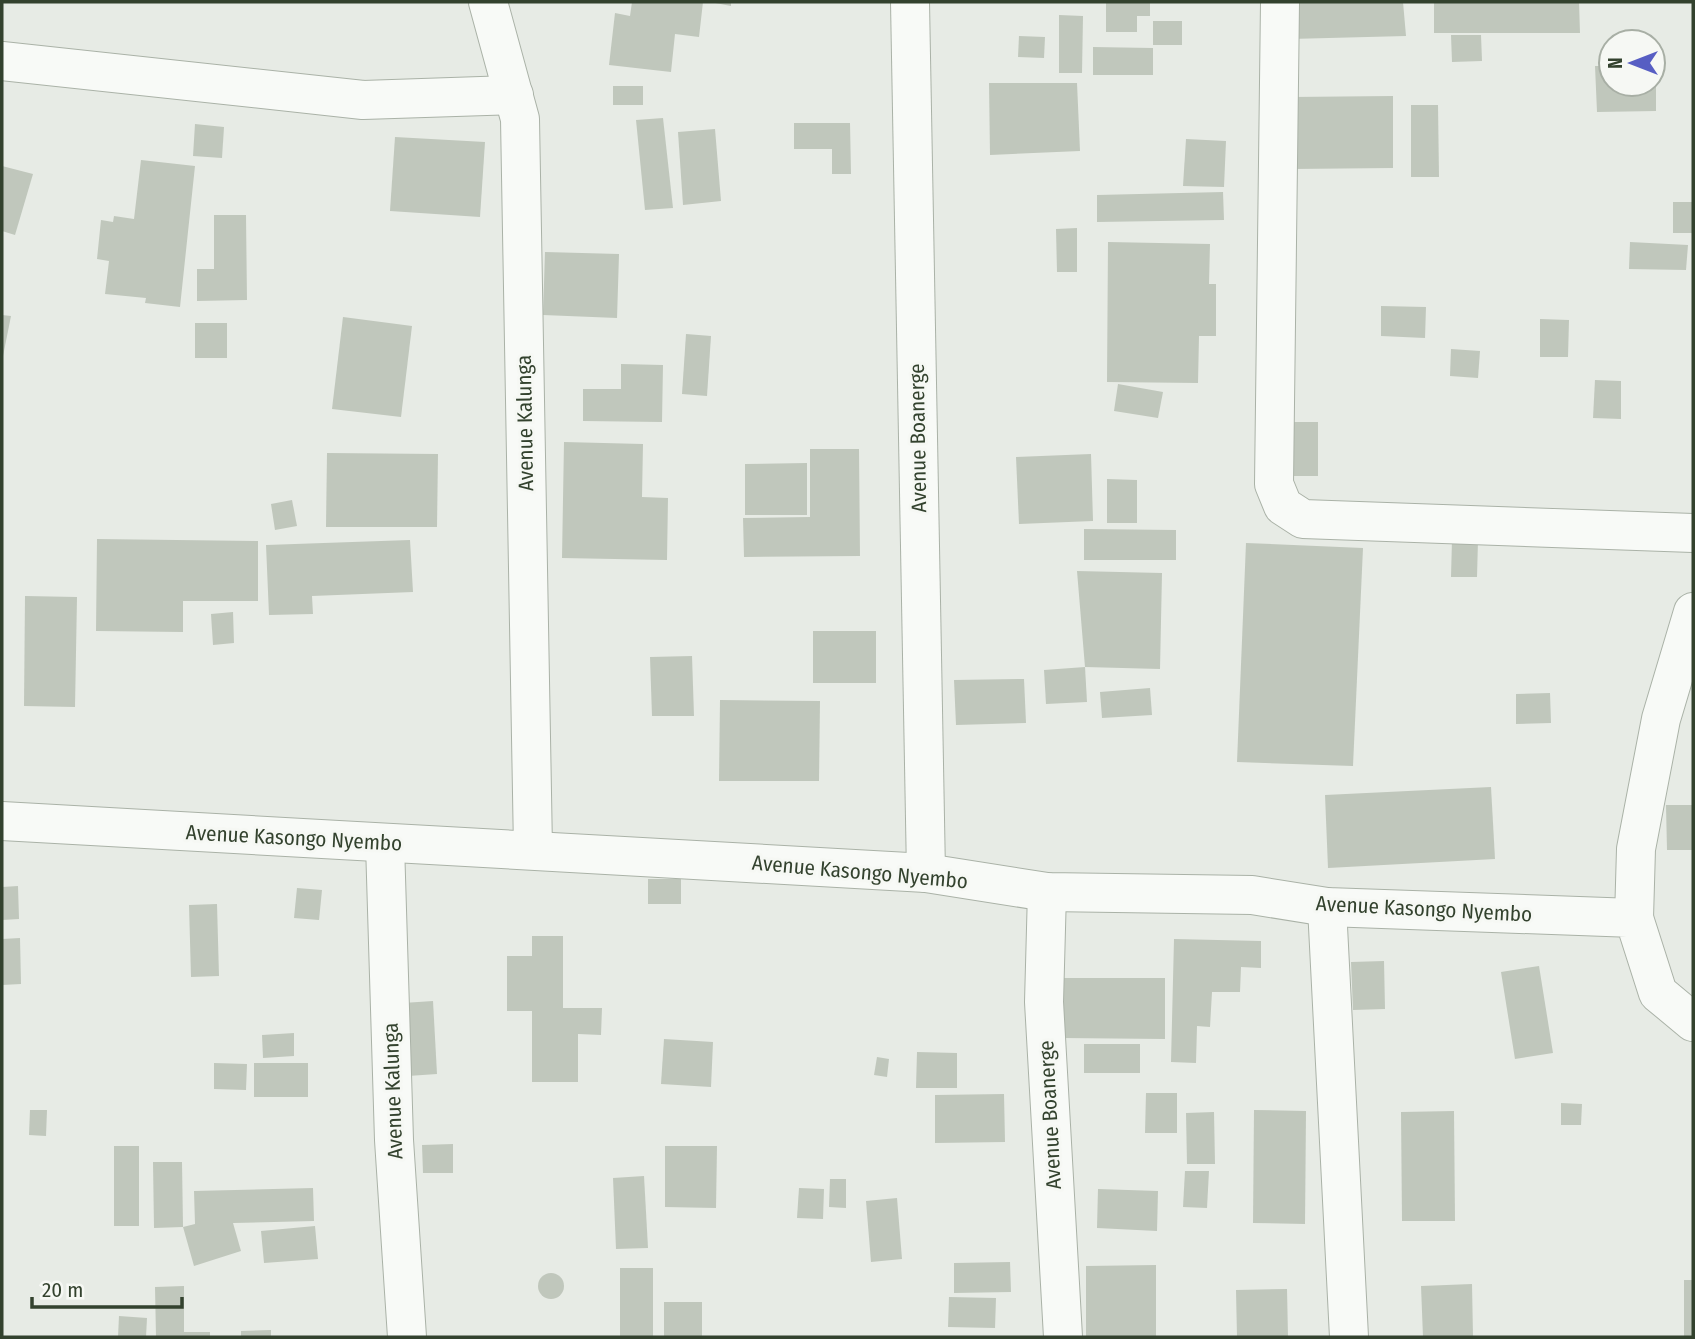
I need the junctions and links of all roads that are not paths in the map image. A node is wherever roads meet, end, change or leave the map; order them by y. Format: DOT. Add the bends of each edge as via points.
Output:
graph roads {
  1 [pos="488,2"];
  2 [pos="910,2"];
  3 [pos="1280,2"];
  4 [pos="2,61"];
  5 [pos="514,95"];
  6 [pos="1693,533"];
  7 [pos="1693,612"];
  8 [pos="2,821"];
  9 [pos="385,844"];
  10 [pos="533,849"];
  11 [pos="926,873"];
  12 [pos="1047,892"];
  13 [pos="1327,907"];
  14 [pos="1634,918"];
  15 [pos="1693,1022"];
  16 [pos="407,1337"];
  17 [pos="1063,1337"];
  18 [pos="1349,1337"];
  1 -- 5 [label="street, Avenue Kalunga"];
  2 -- 11 [label="street, Avenue Boanerge"];
  3 -- 6 [label="street" via="1274,484 1283,506 1303,519"];
  4 -- 5 [label="street" via="363,100"];
  5 -- 10 [label="street, Avenue Kalunga" via="521,149"];
  7 -- 14 [label="street" via="1658,732 1636,849"];
  8 -- 9 [label="street, Avenue Kasongo Nyembo"];
  9 -- 10 [label="street, Avenue Kasongo Nyembo"];
  9 -- 16 [label="street, Avenue Kalunga" via="394,1140"];
  10 -- 11 [label="street, Avenue Kasongo Nyembo"];
  11 -- 12 [label="street, Avenue Kasongo Nyembo"];
  12 -- 13 [label="street, Avenue Kasongo Nyembo" via="1252,895"];
  12 -- 17 [label="street, Avenue Boanerge" via="1044,1002"];
  13 -- 14 [label="street, Avenue Kasongo Nyembo"];
  13 -- 18 [label="street"];
  14 -- 15 [label="street" via="1658,993"];
}
